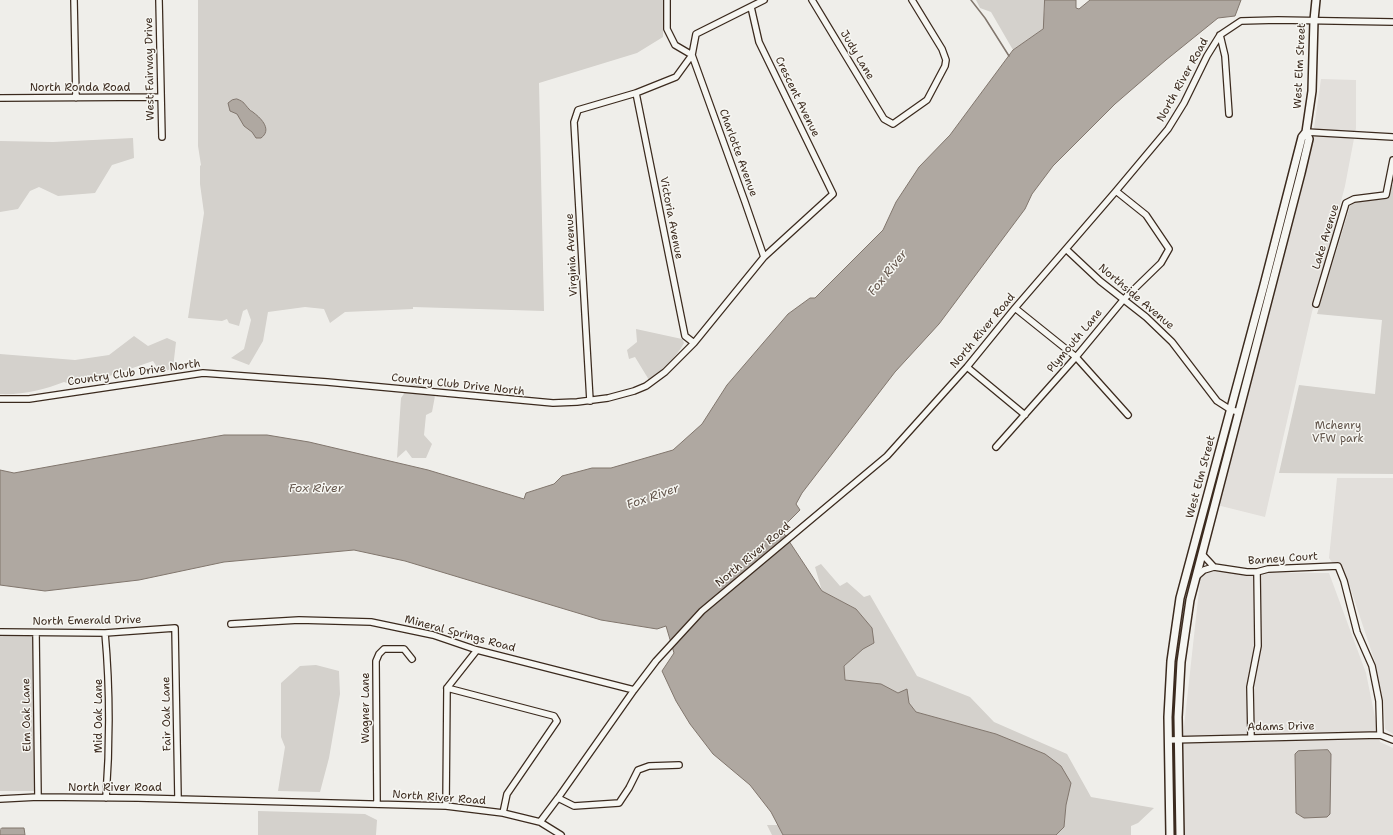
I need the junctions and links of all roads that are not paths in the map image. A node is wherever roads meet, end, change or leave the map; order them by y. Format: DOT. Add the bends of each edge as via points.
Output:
graph roads {
  1 [pos="74,0"];
  2 [pos="159,0"];
  3 [pos="667,0"];
  4 [pos="812,0"];
  5 [pos="912,0"];
  6 [pos="1316,0"];
  7 [pos="760,1"];
  8 [pos="751,7"];
  9 [pos="1314,20"];
  10 [pos="1393,22"];
  11 [pos="1220,35"];
  12 [pos="692,55"];
  13 [pos="636,93"];
  14 [pos="160,97"];
  15 [pos="0,98"];
  16 [pos="76,98"];
  17 [pos="1229,114"];
  18 [pos="1306,132"];
  19 [pos="162,137"];
  20 [pos="1393,137"];
  21 [pos="1393,160"];
  22 [pos="1116,192"];
  23 [pos="833,194"];
  24 [pos="1067,250"];
  25 [pos="764,258"];
  26 [pos="1124,299"];
  27 [pos="1316,304"];
  28 [pos="1015,308"];
  29 [pos="694,343"];
  30 [pos="1076,357"];
  31 [pos="967,367"];
  32 [pos="0,399"];
  33 [pos="590,401"];
  34 [pos="1230,410"];
  35 [pos="1239,412"];
  36 [pos="1025,415"];
  37 [pos="1128,415"];
  38 [pos="996,447"];
  39 [pos="1202,554"];
  40 [pos="1214,567"];
  41 [pos="1257,572"];
  42 [pos="1196,577"];
  43 [pos="231,624"];
  44 [pos="175,628"];
  45 [pos="0,632"];
  46 [pos="36,633"];
  47 [pos="105,633"];
  48 [pos="477,650"];
  49 [pos="412,659"];
  50 [pos="447,688"];
  51 [pos="634,690"];
  52 [pos="1380,735"];
  53 [pos="1251,737"];
  54 [pos="1169,740"];
  55 [pos="1179,740"];
  56 [pos="1393,740"];
  57 [pos="679,765"];
  58 [pos="38,797"];
  59 [pos="106,798"];
  60 [pos="178,798"];
  61 [pos="558,798"];
  62 [pos="0,799"];
  63 [pos="377,804"];
  64 [pos="446,806"];
  65 [pos="502,813"];
  66 [pos="540,822"];
  67 [pos="561,835"];
  68 [pos="1170,835"];
  69 [pos="1180,835"];
  1 -- 16 [label="street"];
  2 -- 14 [label="street, West Fairway Drive"];
  3 -- 12 [label="street" via="667,29 675,45"];
  4 -- 5 [label="street, Judy Lane" via="884,120 893,124 927,100 946,60"];
  6 -- 9 [label="main road, West Elm Street"];
  7 -- 8 [label="street"];
  8 -- 12 [label="street" via="696,34"];
  8 -- 23 [label="street, Crescent Avenue" via="759,42"];
  9 -- 10 [label="street, North River Road"];
  9 -- 11 [label="street, North River Road" via="1241,21"];
  9 -- 18 [label="main road, West Elm Street" via="1312,91"];
  11 -- 17 [label="street" via="1225,56"];
  11 -- 22 [label="street, North River Road" via="1168,129"];
  12 -- 13 [label="street" via="676,77"];
  12 -- 25 [label="street, Charlotte Avenue"];
  13 -- 29 [label="street, Victoria Avenue" via="685,336"];
  13 -- 33 [label="street, Virginia Avenue" via="578,110 574,122"];
  14 -- 16 [label="street, North Ronda Road"];
  14 -- 19 [label="street, West Fairway Drive"];
  15 -- 16 [label="street, North Ronda Road"];
  18 -- 20 [label="street"];
  18 -- 34 [label="main road, West Elm Street" via="1302,137"];
  18 -- 35 [label="main road, West Elm Street" via="1309,139 1301,173"];
  21 -- 27 [label="street, Lake Avenue" via="1386,195 1354,199 1346,203"];
  22 -- 24 [label="street, North River Road"];
  22 -- 26 [label="street, Plymouth Lane" via="1146,215 1169,249 1161,263"];
  23 -- 25 [label="street, Country Club Drive North"];
  24 -- 26 [label="street, Northside Avenue"];
  24 -- 28 [label="street, North River Road"];
  25 -- 29 [label="street, Country Club Drive North"];
  26 -- 30 [label="street, Plymouth Lane"];
  26 -- 34 [label="street, Northside Avenue" via="1172,342 1217,401"];
  28 -- 30 [label="street"];
  28 -- 31 [label="street, North River Road"];
  29 -- 33 [label="street, Country Club Drive North" via="665,372 646,386"];
  30 -- 36 [label="street, Plymouth Lane"];
  30 -- 37 [label="street"];
  31 -- 36 [label="street"];
  31 -- 51 [label="street, North River Road" via="887,456 702,611 656,660"];
  32 -- 33 [label="street, Country Club Drive North" via="29,399 203,373 533,402"];
  34 -- 35 [label="street, Northside Avenue"];
  34 -- 54 [label="main road, West Elm Street" via="1180,598 1171,660"];
  35 -- 39 [label="main road, West Elm Street"];
  36 -- 38 [label="street, Plymouth Lane"];
  39 -- 40 [label="street"];
  39 -- 42 [label="main road, West Elm Street"];
  40 -- 41 [label="street, Barney Court"];
  40 -- 42 [label="street" via="1204,570"];
  41 -- 52 [label="street, Barney Court" via="1301,566 1338,566 1357,632 1372,666 1379,701"];
  41 -- 53 [label="street" via="1258,646 1250,687"];
  42 -- 55 [label="main road, West Elm Street" via="1181,662"];
  43 -- 48 [label="street, Mineral Springs Road" via="299,620 371,622 433,634"];
  44 -- 47 [label="street, North Emerald Drive"];
  44 -- 60 [label="street, Fair Oak Lane"];
  45 -- 46 [label="street, North Emerald Drive"];
  46 -- 47 [label="street, North Emerald Drive"];
  46 -- 58 [label="street, Elm Oak Lane"];
  47 -- 59 [label="street, Mid Oak Lane" via="109,677 109,758"];
  48 -- 50 [label="street"];
  48 -- 51 [label="street, Mineral Springs Road"];
  49 -- 63 [label="street, Wagner Lane" via="404,648 384,648 376,661"];
  50 -- 64 [label="street"];
  50 -- 65 [label="street" via="554,716 557,721 507,794"];
  51 -- 61 [label="street, North River Road"];
  52 -- 53 [label="street, Adams Drive"];
  52 -- 56 [label="street, Adams Drive"];
  53 -- 55 [label="street, Adams Drive"];
  54 -- 55 [label="street, Adams Drive"];
  54 -- 68 [label="main road, West Elm Street"];
  55 -- 69 [label="main road, West Elm Street"];
  57 -- 61 [label="street" via="649,766 638,770 619,803 574,806"];
  58 -- 59 [label="street, North River Road"];
  58 -- 62 [label="street, North River Road"];
  59 -- 60 [label="street, North River Road"];
  60 -- 63 [label="street, North River Road"];
  61 -- 66 [label="street, North River Road"];
  63 -- 64 [label="street, North River Road"];
  64 -- 65 [label="street, North River Road"];
  65 -- 66 [label="street, North River Road"];
  66 -- 67 [label="street"];
}
